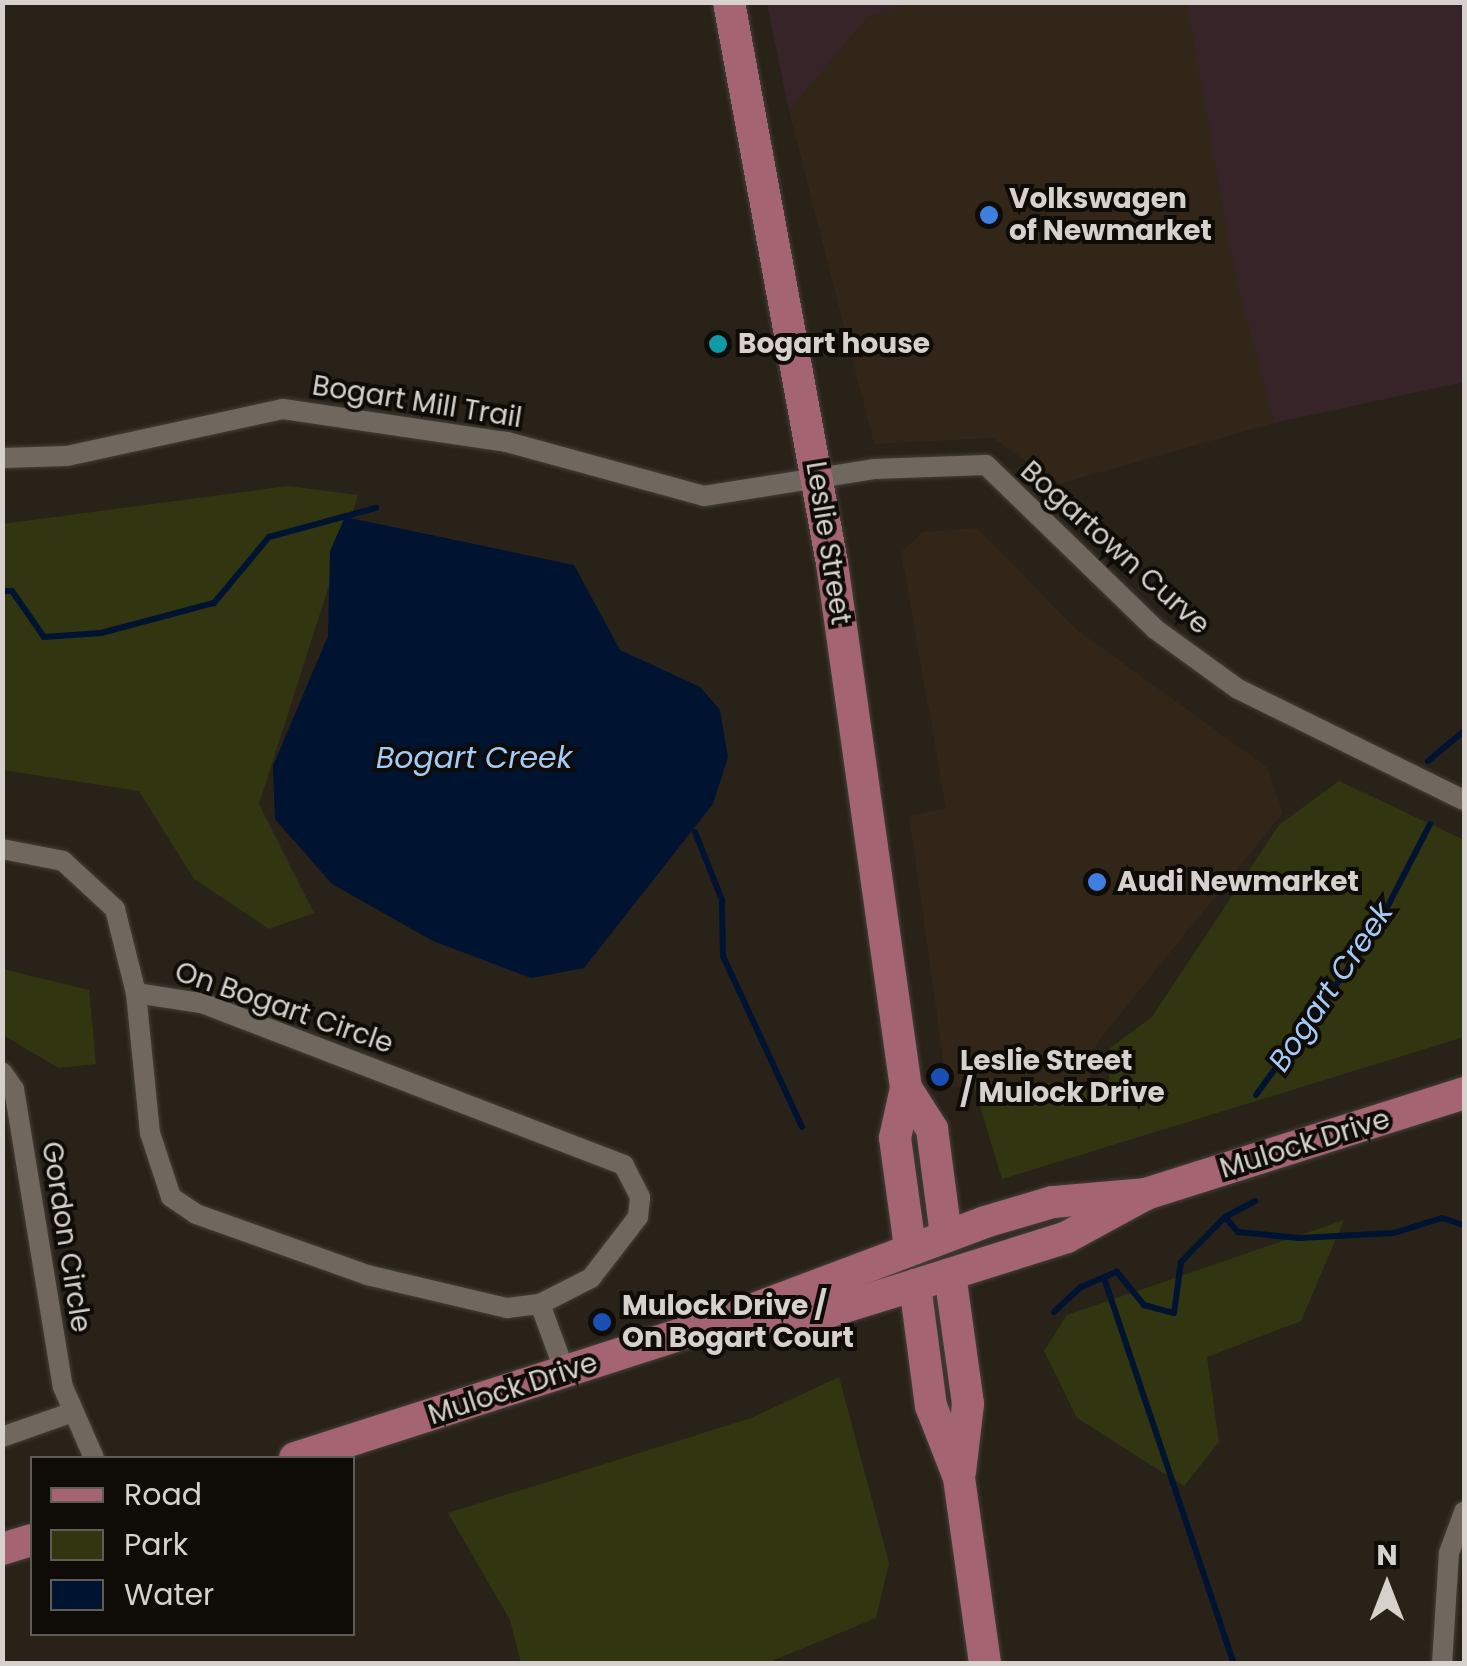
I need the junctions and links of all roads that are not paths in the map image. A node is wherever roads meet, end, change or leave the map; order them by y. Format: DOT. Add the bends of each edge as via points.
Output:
graph roads {
  1 [pos="729,2"];
  2 [pos="2,458"];
  3 [pos="819,477"];
  4 [pos="1464,800"];
  5 [pos="2,849"];
  6 [pos="136,994"];
  7 [pos="2,1072"];
  8 [pos="906,1088"];
  9 [pos="1464,1093"];
  10 [pos="1146,1194"];
  11 [pos="946,1236"];
  12 [pos="910,1248"];
  13 [pos="950,1274"];
  14 [pos="915,1286"];
  15 [pos="540,1304"];
  16 [pos="730,1318"];
  17 [pos="565,1372"];
  18 [pos="73,1412"];
  19 [pos="2,1437"];
  20 [pos="93,1456"];
  21 [pos="301,1456"];
  22 [pos="959,1478"];
  23 [pos="1464,1512"];
  24 [pos="30,1541"];
  25 [pos="2,1549"];
  26 [pos="985,1664"];
  27 [pos="1442,1664"];
  1 -- 3 [label="main road, Leslie Street"];
  2 -- 3 [label="street, Bogart Mill Trail" via="67,456 282,409 508,442 704,496"];
  3 -- 4 [label="street, Bogartown Curve" via="986,465 1154,629 1238,689"];
  3 -- 8 [label="main road, Leslie Street"];
  5 -- 6 [label="street" via="63,861 103,890"];
  6 -- 15 [label="street, On Bogart Circle" via="150,1133 171,1198 367,1275 467,1304"];
  6 -- 15 [label="street, On Bogart Circle" via="201,1003 624,1165 640,1198 628,1233 591,1278"];
  7 -- 18 [label="street, Gordon Circle" via="14,1089"];
  8 -- 11 [label="main road, Leslie Street" via="932,1129"];
  8 -- 12 [label="main road, Leslie Street" via="894,1138"];
  9 -- 10 [label="main road, Mulock Drive"];
  10 -- 11 [label="main road, Mulock Drive" via="1053,1202"];
  10 -- 13 [label="main road, Mulock Drive" via="1067,1236"];
  11 -- 12 [label="main road, Mulock Drive"];
  12 -- 16 [label="main road, Mulock Drive"];
  13 -- 14 [label="main road, Mulock Drive"];
  13 -- 22 [label="main road" via="968,1404"];
  14 -- 16 [label="main road, Mulock Drive" via="815,1316"];
  14 -- 22 [label="main road" via="931,1406"];
  15 -- 17 [label="street"];
  16 -- 17 [label="main road, Mulock Drive"];
  17 -- 21 [label="main road, Mulock Drive"];
  18 -- 19 [label="street"];
  18 -- 20 [label="street, Gordon Circle"];
  22 -- 26 [label="main road"];
  23 -- 27 [label="street" via="1449,1553"];
  24 -- 25 [label="main road"];
}
